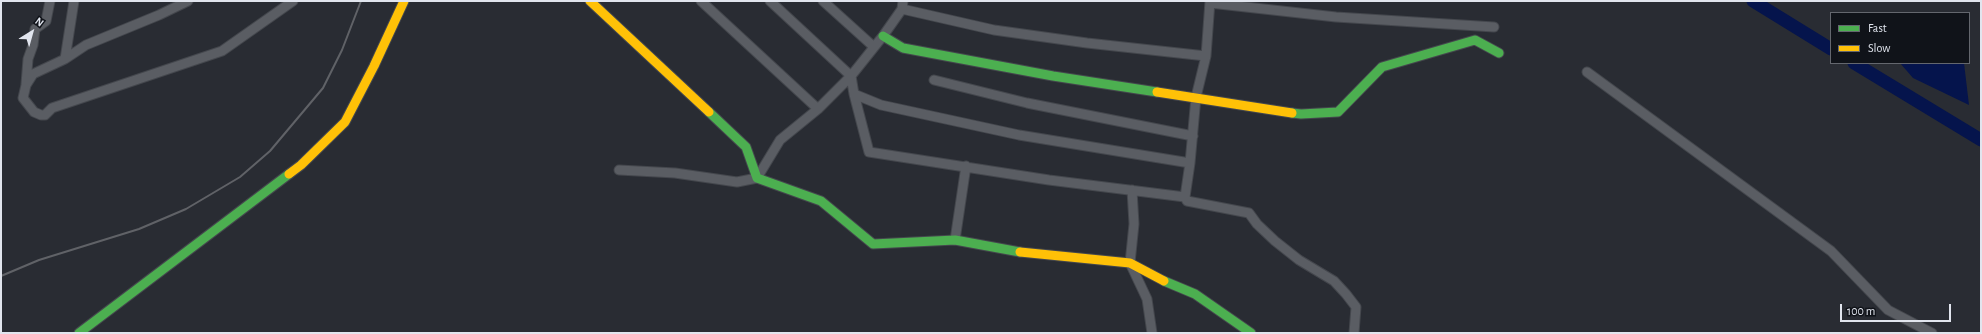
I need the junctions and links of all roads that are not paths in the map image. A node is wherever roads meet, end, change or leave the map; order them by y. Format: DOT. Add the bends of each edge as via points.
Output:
graph roads {
  1 [pos="50,1"];
  2 [pos="74,1"];
  3 [pos="188,1"];
  4 [pos="293,1"];
  5 [pos="404,1"];
  6 [pos="590,1"];
  7 [pos="701,1"];
  8 [pos="770,1"];
  9 [pos="823,1"];
  10 [pos="1210,2"];
  11 [pos="902,5"];
  12 [pos="1494,26"];
  13 [pos="883,36"];
  14 [pos="874,47"];
  15 [pos="1499,54"];
  16 [pos="1206,56"];
  17 [pos="65,59"];
  18 [pos="1587,72"];
  19 [pos="851,76"];
  20 [pos="934,80"];
  21 [pos="26,85"];
  22 [pos="854,94"];
  23 [pos="1196,97"];
  24 [pos="818,109"];
  25 [pos="1193,136"];
  26 [pos="1190,163"];
  27 [pos="966,166"];
  28 [pos="619,170"];
  29 [pos="757,178"];
  30 [pos="1132,190"];
  31 [pos="1185,197"];
  32 [pos="955,240"];
  33 [pos="1130,263"];
  34 [pos="79,333"];
  35 [pos="1152,333"];
  36 [pos="1251,333"];
  37 [pos="1354,333"];
  38 [pos="1932,333"];
  1 -- 21 [label="street" via="46,21 35,29"];
  2 -- 17 [label="street"];
  3 -- 17 [label="street" via="86,45"];
  4 -- 21 [label="street" via="222,51 52,108 45,115 34,112 28,106 23,98"];
  5 -- 34 [label="street" via="345,122 301,165"];
  6 -- 29 [label="street" via="746,147"];
  7 -- 24 [label="street"];
  8 -- 19 [label="street"];
  9 -- 14 [label="street"];
  10 -- 12 [label="street" via="1336,17"];
  10 -- 16 [label="street"];
  11 -- 13 [label="street"];
  11 -- 16 [label="street" via="947,20 1002,31 1087,44"];
  13 -- 14 [label="street"];
  13 -- 23 [label="street" via="903,48 1091,83"];
  14 -- 19 [label="street"];
  15 -- 23 [label="street" via="1475,40 1382,67 1338,112 1301,114"];
  16 -- 23 [label="street"];
  17 -- 21 [label="street" via="34,74"];
  18 -- 38 [label="street" via="1831,250 1888,310"];
  19 -- 22 [label="street"];
  19 -- 24 [label="street"];
  20 -- 25 [label="street" via="1071,112"];
  22 -- 26 [label="street" via="903,111 1019,136"];
  22 -- 27 [label="street" via="869,152"];
  23 -- 25 [label="street"];
  24 -- 29 [label="street" via="780,140"];
  25 -- 26 [label="street"];
  26 -- 31 [label="street"];
  27 -- 30 [label="street" via="1048,180"];
  27 -- 32 [label="street"];
  28 -- 29 [label="street" via="675,172 737,182"];
  29 -- 32 [label="street" via="821,201 873,244"];
  30 -- 31 [label="street"];
  30 -- 33 [label="street" via="1134,224"];
  31 -- 37 [label="street" via="1187,201 1249,213 1274,241 1334,281 1356,307"];
  32 -- 33 [label="street" via="1013,251"];
  33 -- 35 [label="street" via="1147,299"];
  33 -- 36 [label="street" via="1156,278 1195,294"];
}
